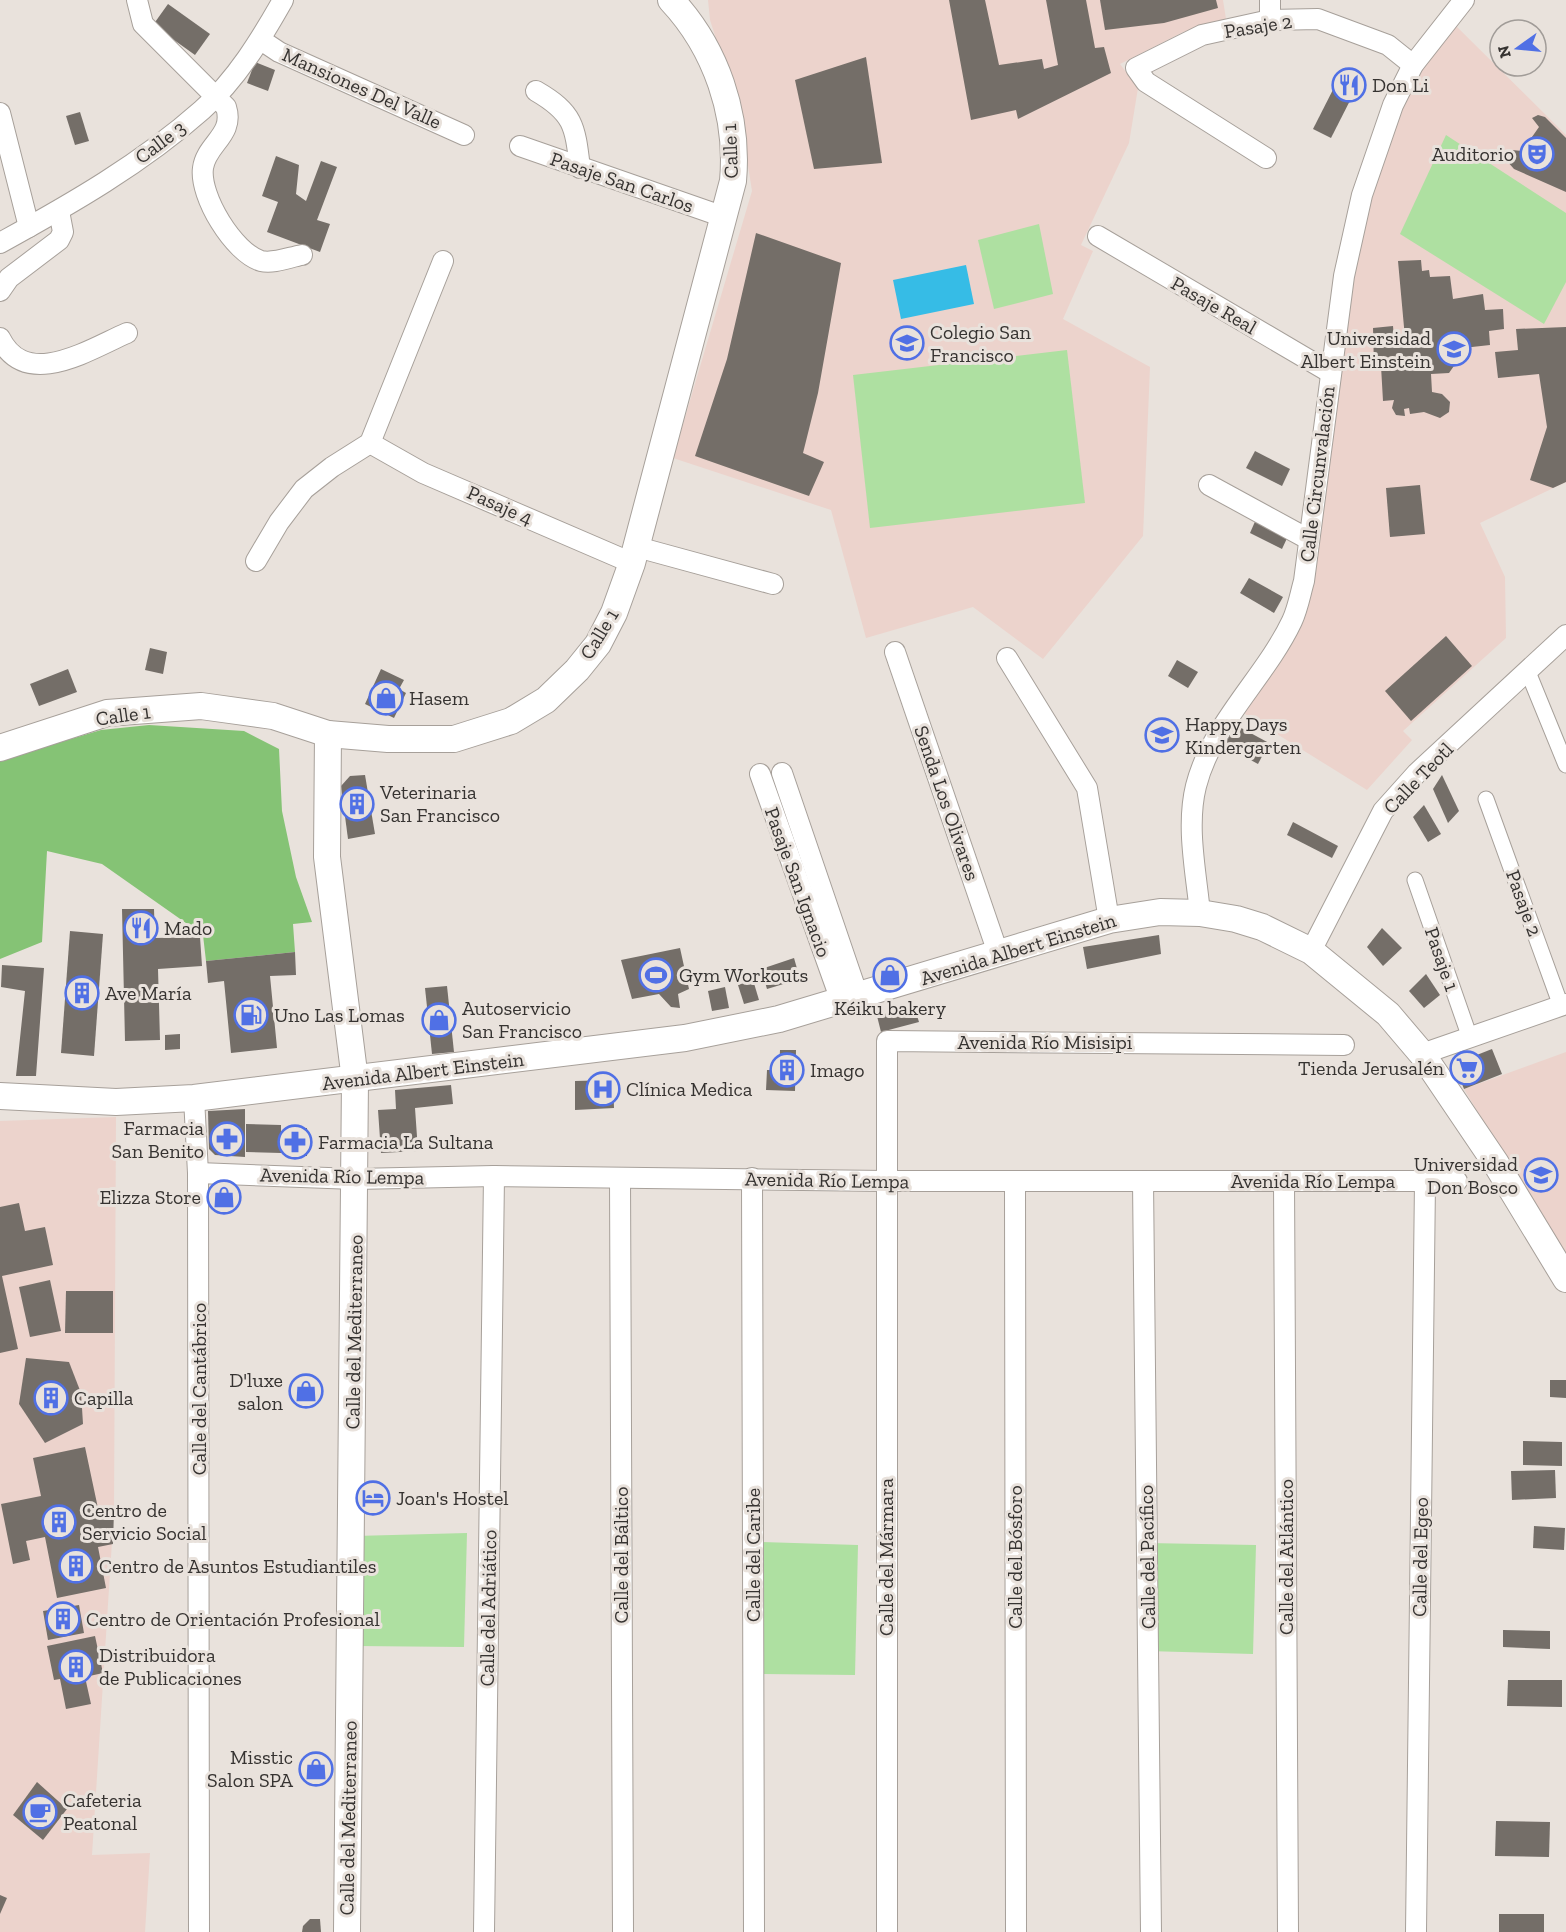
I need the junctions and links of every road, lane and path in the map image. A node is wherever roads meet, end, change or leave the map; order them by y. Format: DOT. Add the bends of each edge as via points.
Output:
graph roads {
  1 [pos="137,0"];
  2 [pos="284,0"];
  3 [pos="1270,0"];
  4 [pos="1464,0"];
  5 [pos="681,5"];
  6 [pos="1270,20"];
  7 [pos="261,40"];
  8 [pos="1413,65"];
  9 [pos="536,91"];
  10 [pos="215,95"];
  11 [pos="0,113"];
  12 [pos="464,135"];
  13 [pos="520,146"];
  14 [pos="1266,158"];
  15 [pos="580,168"];
  16 [pos="58,211"];
  17 [pos="724,217"];
  18 [pos="29,227"];
  19 [pos="1098,236"];
  20 [pos="0,243"];
  21 [pos="302,255"];
  22 [pos="443,261"];
  23 [pos="0,291"];
  24 [pos="127,333"];
  25 [pos="0,338"];
  26 [pos="1331,373"];
  27 [pos="370,443"];
  28 [pos="1209,484"];
  29 [pos="1308,539"];
  30 [pos="634,555"];
  31 [pos="256,561"];
  32 [pos="773,584"];
  33 [pos="1566,635"];
  34 [pos="895,652"];
  35 [pos="1007,658"];
  36 [pos="1528,672"];
  37 [pos="328,734"];
  38 [pos="0,747"];
  39 [pos="1566,765"];
  40 [pos="782,773"];
  41 [pos="760,774"];
  42 [pos="1486,800"];
  43 [pos="1415,880"];
  44 [pos="1200,913"];
  45 [pos="1109,920"];
  46 [pos="1311,951"];
  47 [pos="998,953"];
  48 [pos="847,992"];
  49 [pos="1564,1005"];
  50 [pos="1470,1038"];
  51 [pos="1344,1045"];
  52 [pos="1422,1054"];
  53 [pos="355,1080"];
  54 [pos="0,1096"];
  55 [pos="194,1098"];
  56 [pos="198,1173"];
  57 [pos="494,1176"];
  58 [pos="620,1178"];
  59 [pos="752,1178"];
  60 [pos="355,1179"];
  61 [pos="885,1181"];
  62 [pos="1284,1181"];
  63 [pos="1457,1181"];
  64 [pos="1015,1182"];
  65 [pos="1143,1182"];
  66 [pos="1425,1182"];
  67 [pos="1566,1279"];
  68 [pos="199,1932"];
  69 [pos="347,1932"];
  70 [pos="484,1932"];
  71 [pos="622,1932"];
  72 [pos="754,1932"];
  73 [pos="887,1932"];
  74 [pos="1016,1932"];
  75 [pos="1151,1932"];
  76 [pos="1288,1932"];
  77 [pos="1416,1932"];
  1 -- 10 [label="street" via="143,24"];
  2 -- 7 [label="street, Calle 3"];
  3 -- 6 [label="street"];
  4 -- 8 [label="street, Calle Circunvalación"];
  5 -- 17 [label="street, Calle 1" via="708,50 730,119 734,167"];
  6 -- 8 [label="street, Pasaje 2" via="1318,19 1388,45"];
  6 -- 14 [label="street, Pasaje 2" via="1193,38 1136,68 1146,82"];
  7 -- 10 [label="street, Calle 3"];
  7 -- 12 [label="street, Mansiones Del Valle" via="279,52"];
  8 -- 26 [label="street, Calle Circunvalación" via="1393,105 1362,195 1344,276"];
  9 -- 15 [label="street" via="559,104 576,130"];
  10 -- 16 [label="street, Calle 3" via="204,109 116,176"];
  10 -- 21 [label="street" via="228,114 224,134 202,168 211,208 229,235 259,260 268,262"];
  11 -- 18 [label="street"];
  13 -- 15 [label="street, Pasaje San Carlos"];
  15 -- 17 [label="street, Pasaje San Carlos"];
  16 -- 18 [label="street, Calle 3"];
  16 -- 23 [label="street" via="63,232 59,240 9,278"];
  17 -- 30 [label="street, Calle 1"];
  18 -- 20 [label="street, Calle 3"];
  19 -- 26 [label="street, Pasaje Real"];
  22 -- 27 [label="street"];
  24 -- 25 [label="street" via="64,360 32,365 19,359"];
  26 -- 29 [label="street, Calle Circunvalación"];
  27 -- 30 [label="street, Pasaje 4" via="423,473"];
  27 -- 31 [label="street" via="304,489"];
  28 -- 29 [label="street"];
  29 -- 44 [label="street, Calle Circunvalación" via="1304,582 1291,622 1211,747 1196,787 1192,826"];
  30 -- 32 [label="street, Pasaje 4"];
  30 -- 37 [label="street, Calle 1" via="614,613 598,644 562,686 511,721 454,739"];
  33 -- 36 [label="street, Calle Teotl"];
  34 -- 47 [label="street, Senda Los Olivares"];
  35 -- 45 [label="street" via="1086,788"];
  36 -- 39 [label="street"];
  36 -- 46 [label="street, Calle Teotl" via="1417,773 1383,811"];
  37 -- 38 [label="street, Calle 1" via="273,716 201,706 107,713"];
  37 -- 53 [label="street, Calle del Mediterraneo" via="327,857"];
  40 -- 48 [label="street"];
  41 -- 48 [label="street, Pasaje San Ignacio"];
  42 -- 49 [label="street, Pasaje 2"];
  43 -- 50 [label="street, Pasaje 1"];
  44 -- 45 [label="street, Avenida Albert Einstein" via="1160,912"];
  44 -- 46 [label="street, Avenida Albert Einstein" via="1262,927"];
  45 -- 47 [label="street, Avenida Albert Einstein"];
  46 -- 52 [label="street, Avenida Albert Einstein" via="1388,1014"];
  47 -- 48 [label="street, Avenida Albert Einstein"];
  48 -- 53 [label="street, Avenida Albert Einstein" via="779,1019 685,1038"];
  49 -- 50 [label="street"];
  50 -- 52 [label="street"];
  51 -- 61 [label="street, Avenida Río Misisipi" via="887,1041"];
  52 -- 67 [label="street, Avenida Albert Einstein" via="1495,1162"];
  53 -- 55 [label="street, Avenida Albert Einstein"];
  53 -- 60 [label="street, Calle del Mediterraneo"];
  54 -- 55 [label="street, Avenida Albert Einstein" via="116,1102"];
  55 -- 56 [label="street, Calle del Cantábrico"];
  56 -- 60 [label="street, Avenida Río Lempa"];
  56 -- 68 [label="street, Calle del Cantábrico"];
  57 -- 58 [label="street, Avenida Río Lempa"];
  57 -- 60 [label="street, Avenida Río Lempa"];
  57 -- 70 [label="street, Calle del Adriático"];
  58 -- 59 [label="street, Avenida Río Lempa"];
  58 -- 71 [label="street, Calle del Báltico"];
  59 -- 61 [label="street, Avenida Río Lempa"];
  59 -- 72 [label="street, Calle del Caribe"];
  60 -- 69 [label="street, Calle del Mediterraneo"];
  61 -- 64 [label="street, Avenida Río Lempa"];
  61 -- 73 [label="street, Calle del Mármara"];
  62 -- 65 [label="street, Avenida Río Lempa"];
  62 -- 66 [label="street, Avenida Río Lempa"];
  62 -- 76 [label="street, Calle del Atlántico"];
  63 -- 66 [label="street, Avenida Río Lempa"];
  64 -- 65 [label="street, Avenida Río Lempa"];
  64 -- 74 [label="street, Calle del Bósforo"];
  65 -- 75 [label="street, Calle del Pacífico"];
  66 -- 77 [label="street, Calle del Egeo"];
}
